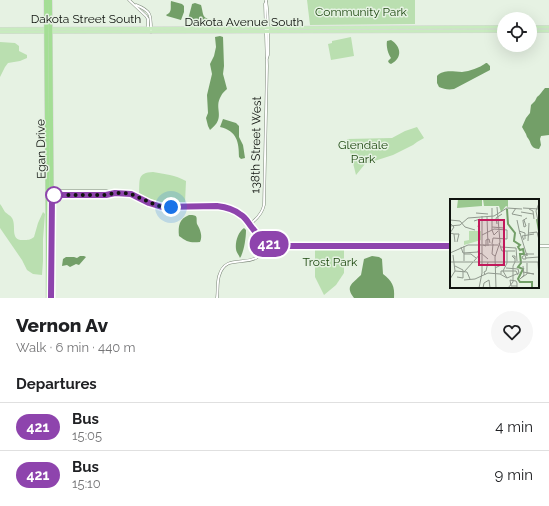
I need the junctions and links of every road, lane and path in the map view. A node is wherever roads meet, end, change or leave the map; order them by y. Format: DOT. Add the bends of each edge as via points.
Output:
graph roads {
  1 [pos="46,0"];
  2 [pos="50,0"];
  3 [pos="129,0"];
  4 [pos="266,1"];
  5 [pos="497,27"];
  6 [pos="537,27"];
  7 [pos="549,27"];
  8 [pos="171,28"];
  9 [pos="0,29"];
  10 [pos="267,29"];
  11 [pos="48,30"];
  12 [pos="149,30"];
  13 [pos="497,30"];
  14 [pos="537,31"];
  15 [pos="549,31"];
  16 [pos="0,32"];
  17 [pos="50,193"];
  18 [pos="249,224"];
  19 [pos="268,244"];
  20 [pos="450,246"];
  21 [pos="48,298"];
  22 [pos="51,298"];
  23 [pos="217,298"];
  1 -- 11 [label="highway, Egan Drive"];
  2 -- 11 [label="highway, Egan Drive"];
  3 -- 12 [label="street" via="146,16"];
  4 -- 10 [label="street, 138th Street West"];
  5 -- 10 [label="main road, Dakota Avenue South"];
  6 -- 7 [label="main road"];
  8 -- 10 [label="main road, Dakota Avenue South"];
  8 -- 12 [label="main road, Dakota Street South"];
  9 -- 11 [label="main road, Dakota Street South"];
  10 -- 12 [label="main road, Dakota Avenue South"];
  10 -- 13 [label="main road, Dakota Avenue South"];
  10 -- 18 [label="street, 138th Street West" via="264,205 259,217"];
  11 -- 12 [label="main road, Dakota Street South"];
  11 -- 16 [label="main road, Dakota Street South"];
  11 -- 17 [label="highway, Egan Drive"];
  14 -- 15 [label="main road"];
  17 -- 18 [label="street" via="106,191 131,194 162,207 217,206 233,209"];
  17 -- 21 [label="highway, Egan Drive"];
  17 -- 22 [label="highway, Egan Drive"];
  18 -- 19 [label="street"];
  19 -- 20 [label="street"];
  19 -- 23 [label="street" via="256,258 234,261 222,269 219,274"];
}
